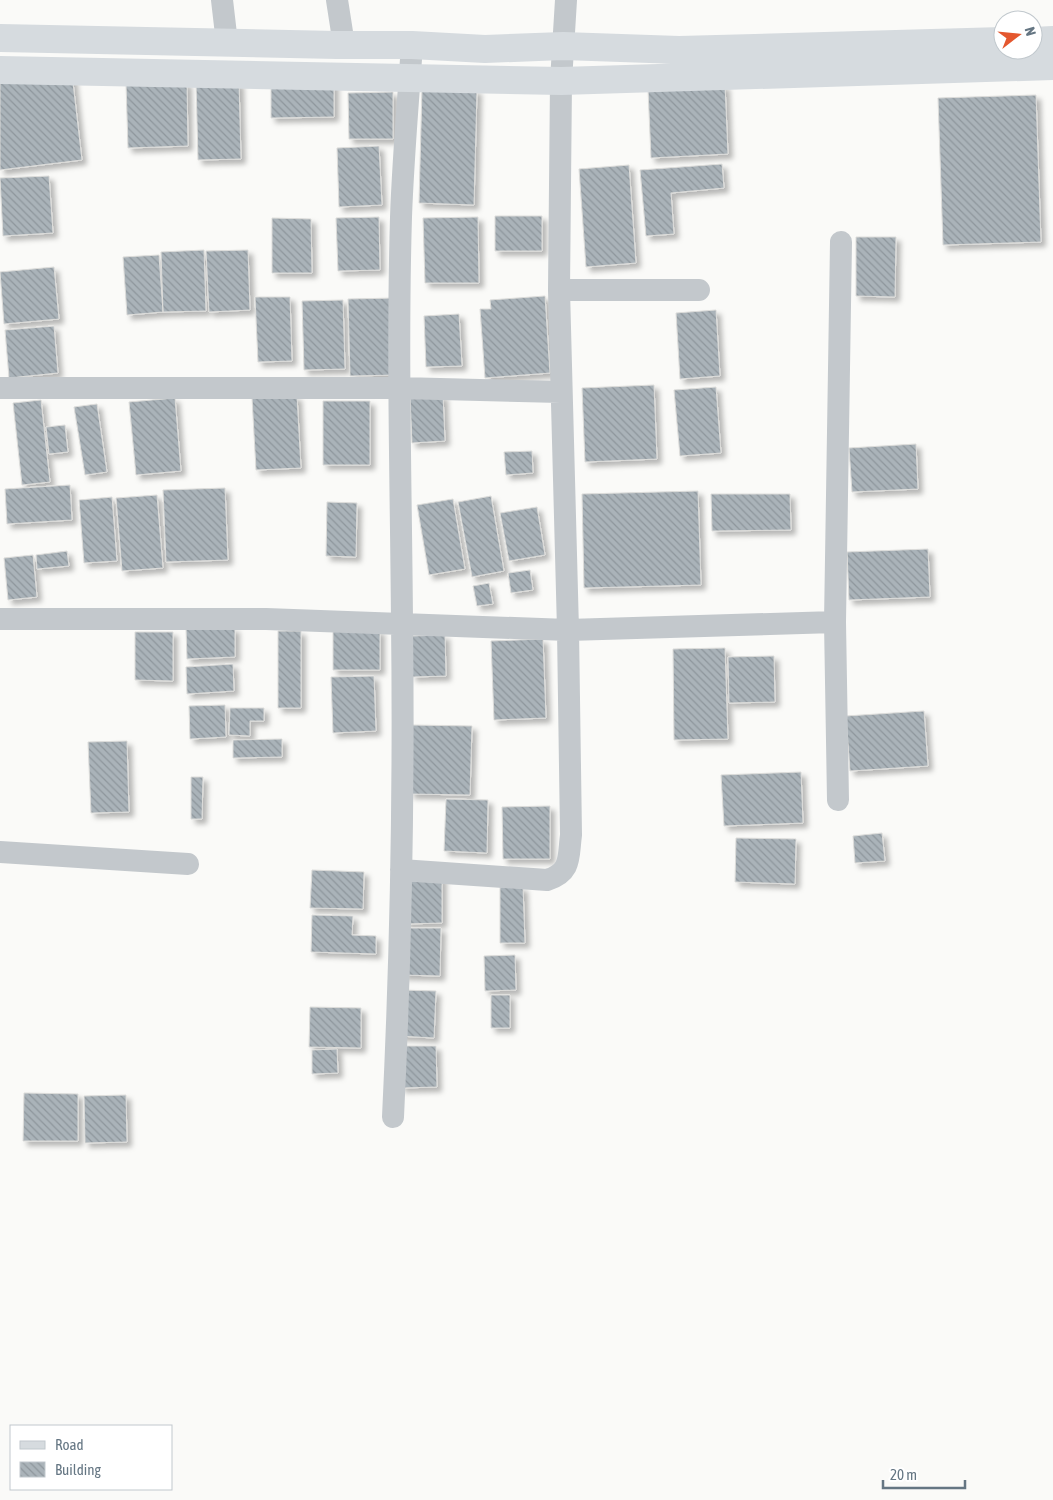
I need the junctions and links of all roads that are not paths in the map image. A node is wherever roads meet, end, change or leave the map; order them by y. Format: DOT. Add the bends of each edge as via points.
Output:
graph roads {
  1 [pos="222,0"];
  2 [pos="337,0"];
  3 [pos="566,0"];
  4 [pos="0,38"];
  5 [pos="993,41"];
  6 [pos="227,43"];
  7 [pos="344,45"];
  8 [pos="412,45"];
  9 [pos="562,46"];
  10 [pos="1053,66"];
  11 [pos="0,70"];
  12 [pos="410,78"];
  13 [pos="561,81"];
  14 [pos="842,242"];
  15 [pos="560,290"];
  16 [pos="699,290"];
  17 [pos="0,388"];
  18 [pos="400,388"];
  19 [pos="561,392"];
  20 [pos="0,619"];
  21 [pos="835,622"];
  22 [pos="402,625"];
  23 [pos="568,630"];
  24 [pos="838,800"];
  25 [pos="0,852"];
  26 [pos="188,864"];
  27 [pos="401,870"];
  28 [pos="393,1117"];
  1 -- 6 [label="street"];
  2 -- 7 [label="street"];
  3 -- 9 [label="street"];
  4 -- 6 [label="main road"];
  5 -- 9 [label="main road" via="679,50"];
  6 -- 7 [label="main road"];
  7 -- 8 [label="main road"];
  8 -- 9 [label="main road" via="484,49"];
  8 -- 12 [label="street"];
  9 -- 13 [label="street"];
  10 -- 13 [label="main road"];
  11 -- 12 [label="main road"];
  12 -- 13 [label="main road"];
  12 -- 18 [label="street" via="401,217"];
  13 -- 15 [label="street"];
  14 -- 21 [label="street"];
  15 -- 16 [label="street"];
  15 -- 19 [label="street"];
  17 -- 18 [label="street"];
  18 -- 19 [label="street"];
  18 -- 22 [label="street"];
  19 -- 23 [label="street"];
  20 -- 22 [label="street" via="266,618"];
  21 -- 23 [label="street"];
  21 -- 24 [label="street"];
  22 -- 23 [label="street"];
  22 -- 27 [label="street"];
  23 -- 27 [label="street" via="571,835 563,873 547,880"];
  25 -- 26 [label="street"];
  27 -- 28 [label="street"];
}
